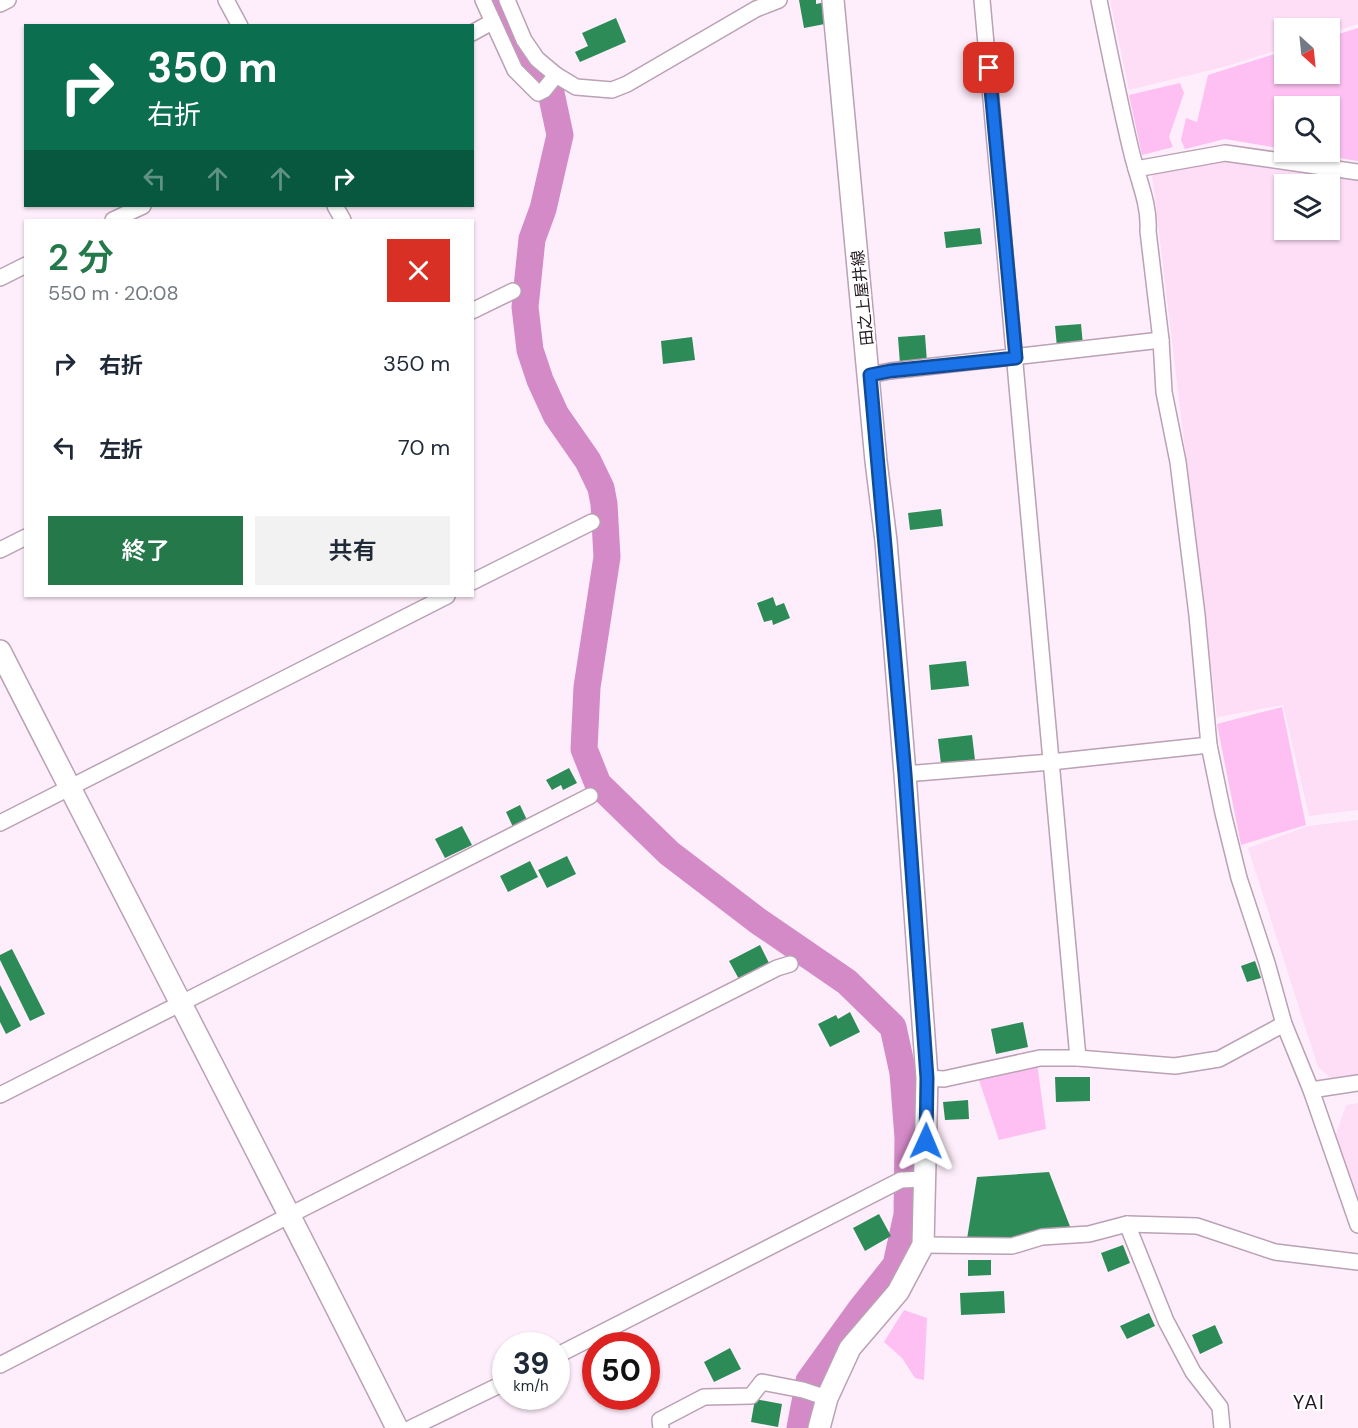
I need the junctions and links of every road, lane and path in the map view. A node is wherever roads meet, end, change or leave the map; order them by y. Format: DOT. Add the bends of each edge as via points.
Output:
graph roads {
  1 [pos="8,0"];
  2 [pos="226,0"];
  3 [pos="483,0"];
  4 [pos="507,0"];
  5 [pos="779,0"];
  6 [pos="833,0"];
  7 [pos="982,0"];
  8 [pos="1099,0"];
  9 [pos="0,4"];
  10 [pos="492,22"];
  11 [pos="239,24"];
  12 [pos="474,32"];
  13 [pos="551,82"];
  14 [pos="1136,169"];
  15 [pos="1358,172"];
  16 [pos="141,207"];
  17 [pos="115,219"];
  18 [pos="24,266"];
  19 [pos="0,278"];
  20 [pos="513,291"];
  21 [pos="474,310"];
  22 [pos="1161,340"];
  23 [pos="1016,358"];
  24 [pos="870,375"];
  25 [pos="592,522"];
  26 [pos="24,538"];
  27 [pos="0,550"];
  28 [pos="474,581"];
  29 [pos="445,597"];
  30 [pos="0,651"];
  31 [pos="1209,745"];
  32 [pos="1051,762"];
  33 [pos="905,774"];
  34 [pos="70,788"];
  35 [pos="590,796"];
  36 [pos="0,823"];
  37 [pos="790,964"];
  38 [pos="180,1004"];
  39 [pos="1284,1024"];
  40 [pos="1078,1058"];
  41 [pos="927,1078"];
  42 [pos="1358,1083"];
  43 [pos="1311,1090"];
  44 [pos="0,1095"];
  45 [pos="925,1179"];
  46 [pos="290,1215"];
  47 [pos="1127,1224"];
  48 [pos="1358,1225"];
  49 [pos="923,1245"];
  50 [pos="1358,1262"];
  51 [pos="570,1349"];
  52 [pos="0,1365"];
  53 [pos="492,1389"];
  54 [pos="816,1394"];
  55 [pos="397,1428"];
  56 [pos="411,1428"];
  57 [pos="661,1428"];
  58 [pos="819,1428"];
  59 [pos="1222,1428"];
  1 -- 9 [label="street"];
  2 -- 11 [label="street"];
  3 -- 10 [label="street"];
  4 -- 13 [label="street" via="524,40"];
  5 -- 13 [label="street" via="612,90"];
  6 -- 24 [label="main road, 田之上屋井線"];
  7 -- 23 [label="street"];
  8 -- 14 [label="street"];
  10 -- 12 [label="street"];
  10 -- 13 [label="street" via="515,70 538,93"];
  14 -- 15 [label="street" via="1225,153"];
  14 -- 22 [label="street" via="1149,214"];
  16 -- 17 [label="street"];
  18 -- 19 [label="street"];
  20 -- 21 [label="street"];
  22 -- 23 [label="street"];
  22 -- 31 [label="street" via="1164,392 1178,462 1197,615"];
  23 -- 24 [label="street"];
  23 -- 32 [label="street"];
  24 -- 33 [label="main road, 田之上屋井線"];
  25 -- 28 [label="street"];
  26 -- 27 [label="street"];
  29 -- 34 [label="street"];
  30 -- 34 [label="main road"];
  31 -- 32 [label="street"];
  31 -- 39 [label="street" via="1239,878"];
  32 -- 33 [label="street"];
  32 -- 40 [label="street"];
  33 -- 41 [label="main road, 田之上屋井線"];
  34 -- 36 [label="street"];
  34 -- 38 [label="main road"];
  35 -- 38 [label="street"];
  37 -- 46 [label="street"];
  38 -- 44 [label="street"];
  38 -- 46 [label="main road"];
  39 -- 40 [label="street" via="1219,1059 1175,1066"];
  39 -- 43 [label="street"];
  40 -- 41 [label="street" via="1040,1058 944,1079"];
  41 -- 45 [label="main road, 田之上屋井線"];
  42 -- 43 [label="street"];
  43 -- 48 [label="street"];
  45 -- 49 [label="main road, 田之上屋井線"];
  45 -- 51 [label="street" via="901,1180"];
  46 -- 52 [label="street"];
  46 -- 55 [label="main road"];
  47 -- 49 [label="street" via="1089,1234 1042,1237 1012,1246"];
  47 -- 50 [label="street" via="1197,1226 1275,1252"];
  47 -- 59 [label="street" via="1166,1321 1193,1372 1220,1407"];
  49 -- 54 [label="main road, 田之上屋井線" via="898,1292"];
  53 -- 56 [label="street"];
  54 -- 57 [label="street" via="762,1382 751,1396 704,1397 660,1420"];
  54 -- 58 [label="main road, 田之上屋井線"];
}
